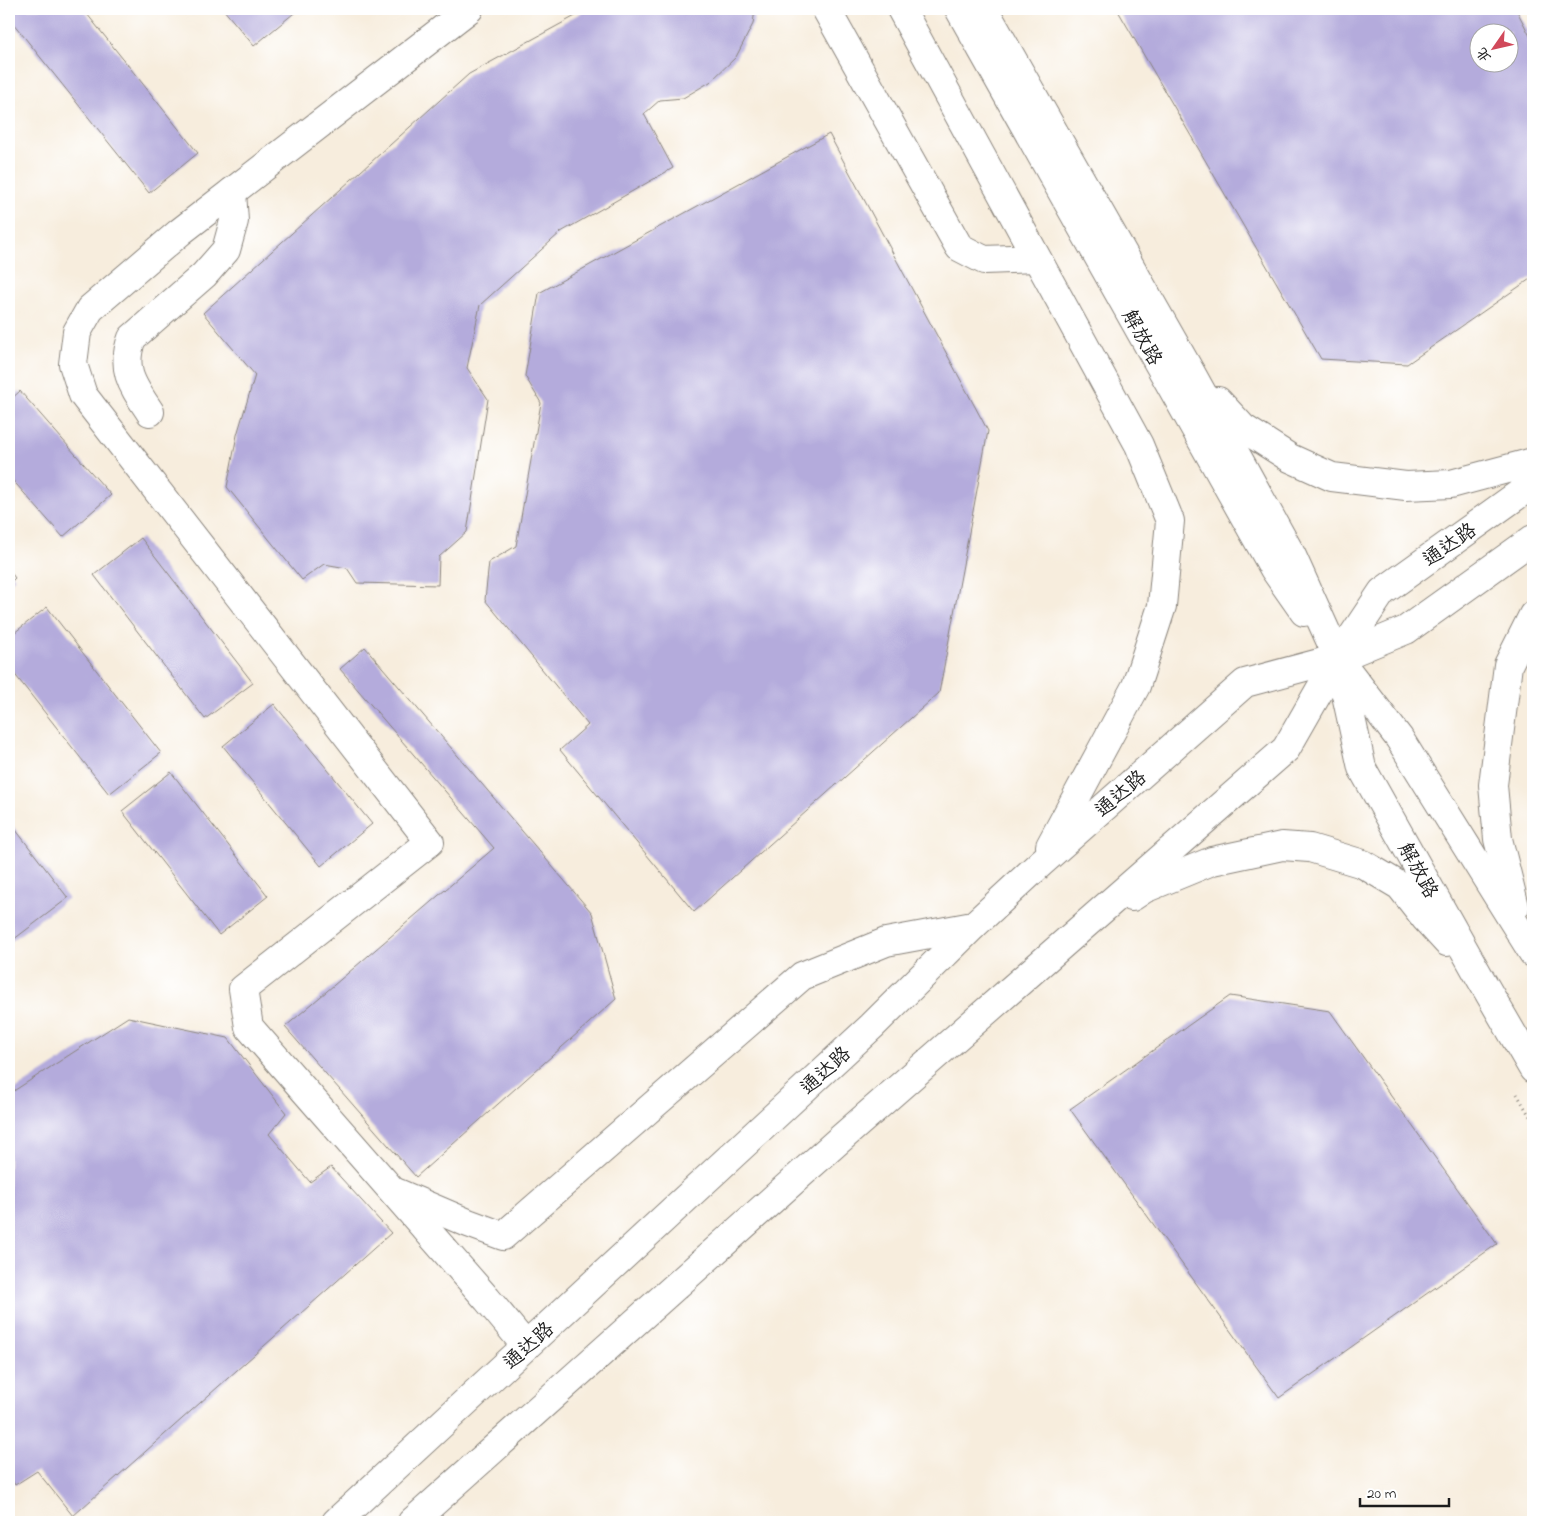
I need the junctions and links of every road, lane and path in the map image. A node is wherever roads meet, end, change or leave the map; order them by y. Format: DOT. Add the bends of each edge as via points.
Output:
graph roads {
  1 [pos="469,9"];
  2 [pos="826,9"];
  3 [pos="901,9"];
  4 [pos="959,9"];
  5 [pos="984,9"];
  6 [pos="232,192"];
  7 [pos="1036,258"];
  8 [pos="1191,373"];
  9 [pos="150,412"];
  10 [pos="1533,462"];
  11 [pos="1533,484"];
  12 [pos="1533,539"];
  13 [pos="1533,615"];
  14 [pos="1338,658"];
  15 [pos="1041,862"];
  16 [pos="973,926"];
  17 [pos="1527,943"];
  18 [pos="1048,958"];
  19 [pos="1479,976"];
  20 [pos="1533,1069"];
  21 [pos="392,1191"];
  22 [pos="526,1346"];
  23 [pos="336,1522"];
  24 [pos="412,1522"];
  1 -- 6 [label="main road"];
  2 -- 7 [label="main road" via="959,247 984,260"];
  3 -- 7 [label="main road"];
  4 -- 14 [label="main road, 解放路" via="1274,569"];
  5 -- 8 [label="main road, 解放路"];
  6 -- 9 [label="main road" via="234,221 226,250 204,275 132,338 127,352 128,370 133,385"];
  6 -- 21 [label="main road" via="90,309 78,332 73,364 83,395 430,842 243,989 249,1027"];
  7 -- 15 [label="main road" via="1139,445 1170,521 1162,606 1136,686"];
  8 -- 10 [label="main road" via="1244,428 1290,458 1332,476 1406,486 1451,484"];
  8 -- 14 [label="main road, 解放路" via="1292,556"];
  11 -- 14 [label="main road, 通达路" via="1382,592"];
  12 -- 14 [label="main road, 通达路" via="1406,630"];
  13 -- 17 [label="main road" via="1508,665 1493,785 1498,839"];
  14 -- 15 [label="main road, 通达路" via="1245,683"];
  14 -- 17 [label="main road, 解放路" via="1399,738"];
  14 -- 18 [label="main road, 通达路" via="1286,749"];
  14 -- 19 [label="main road, 解放路" via="1362,768"];
  15 -- 16 [label="main road, 通达路"];
  16 -- 21 [label="main road" via="886,942 802,976 503,1236"];
  16 -- 22 [label="main road, 通达路" via="872,1026"];
  18 -- 19 [label="main road" via="1144,889 1212,861 1282,846 1310,848 1363,864 1400,886"];
  18 -- 24 [label="main road, 通达路"];
  19 -- 20 [label="main road, 解放路"];
  21 -- 22 [label="main road"];
  22 -- 23 [label="main road, 通达路"];
}
